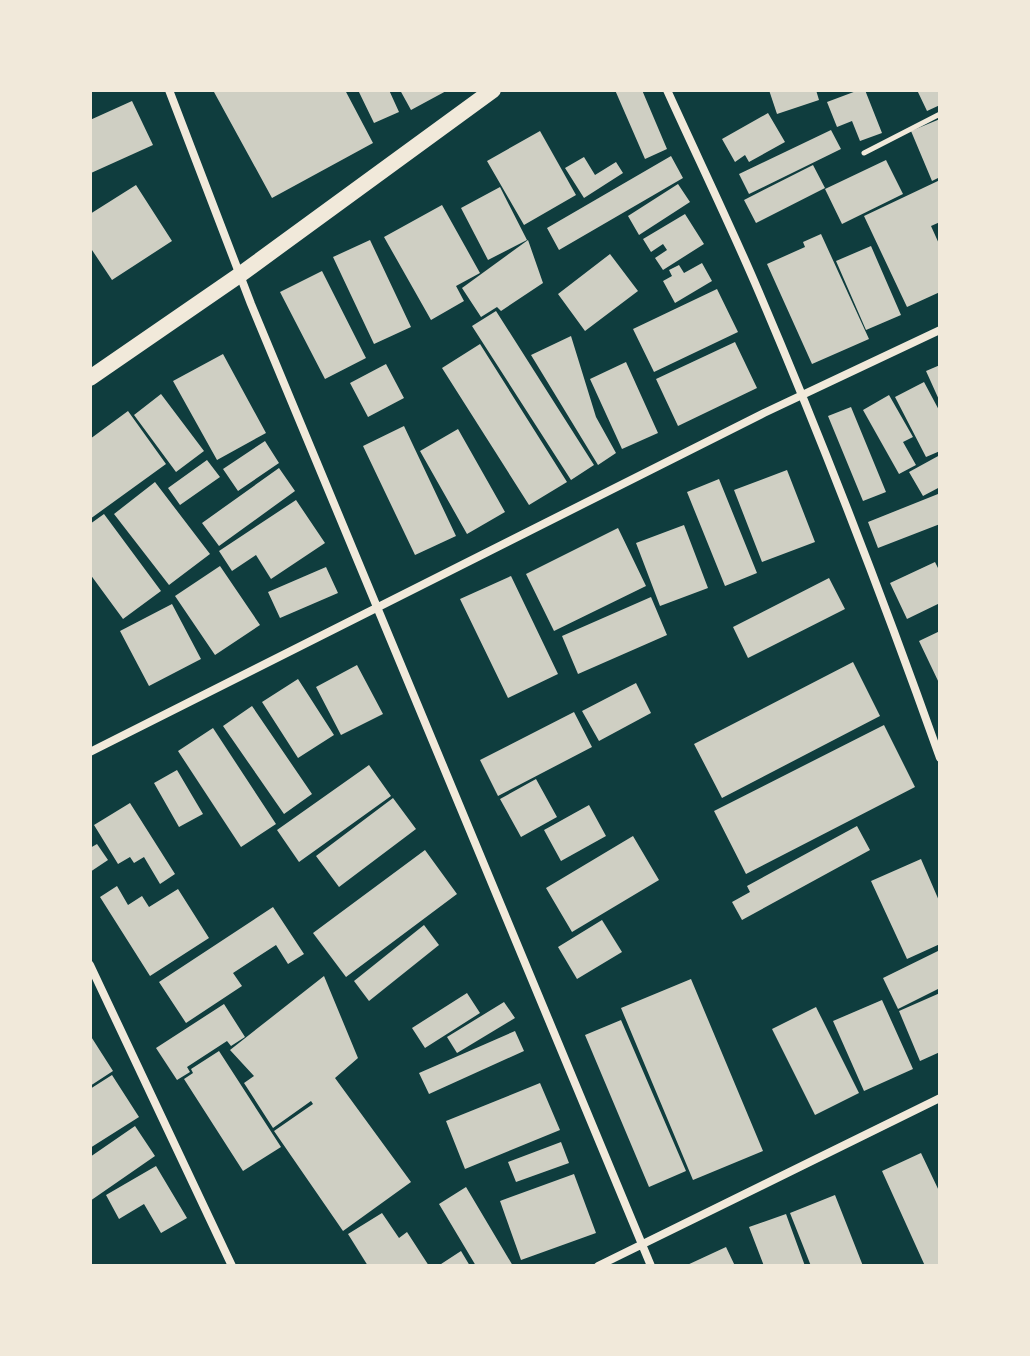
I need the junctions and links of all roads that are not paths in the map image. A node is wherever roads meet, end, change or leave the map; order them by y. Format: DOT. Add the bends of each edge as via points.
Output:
graph roads {
  1 [pos="169,90"];
  2 [pos="493,90"];
  3 [pos="667,90"];
  4 [pos="241,274"];
  5 [pos="940,330"];
  6 [pos="90,378"];
  7 [pos="802,396"];
  8 [pos="376,608"];
  9 [pos="90,752"];
  10 [pos="940,758"];
  11 [pos="90,965"];
  12 [pos="940,1098"];
  13 [pos="643,1243"];
  14 [pos="232,1266"];
  15 [pos="598,1266"];
  16 [pos="651,1266"];
  1 -- 4 [label="street"];
  2 -- 4 [label="main road"];
  3 -- 7 [label="street"];
  4 -- 6 [label="main road"];
  4 -- 8 [label="street"];
  5 -- 7 [label="street"];
  7 -- 8 [label="street"];
  7 -- 10 [label="street"];
  8 -- 9 [label="street"];
  8 -- 13 [label="street"];
  11 -- 14 [label="street"];
  12 -- 13 [label="street"];
  13 -- 15 [label="street"];
  13 -- 16 [label="street"];
}
